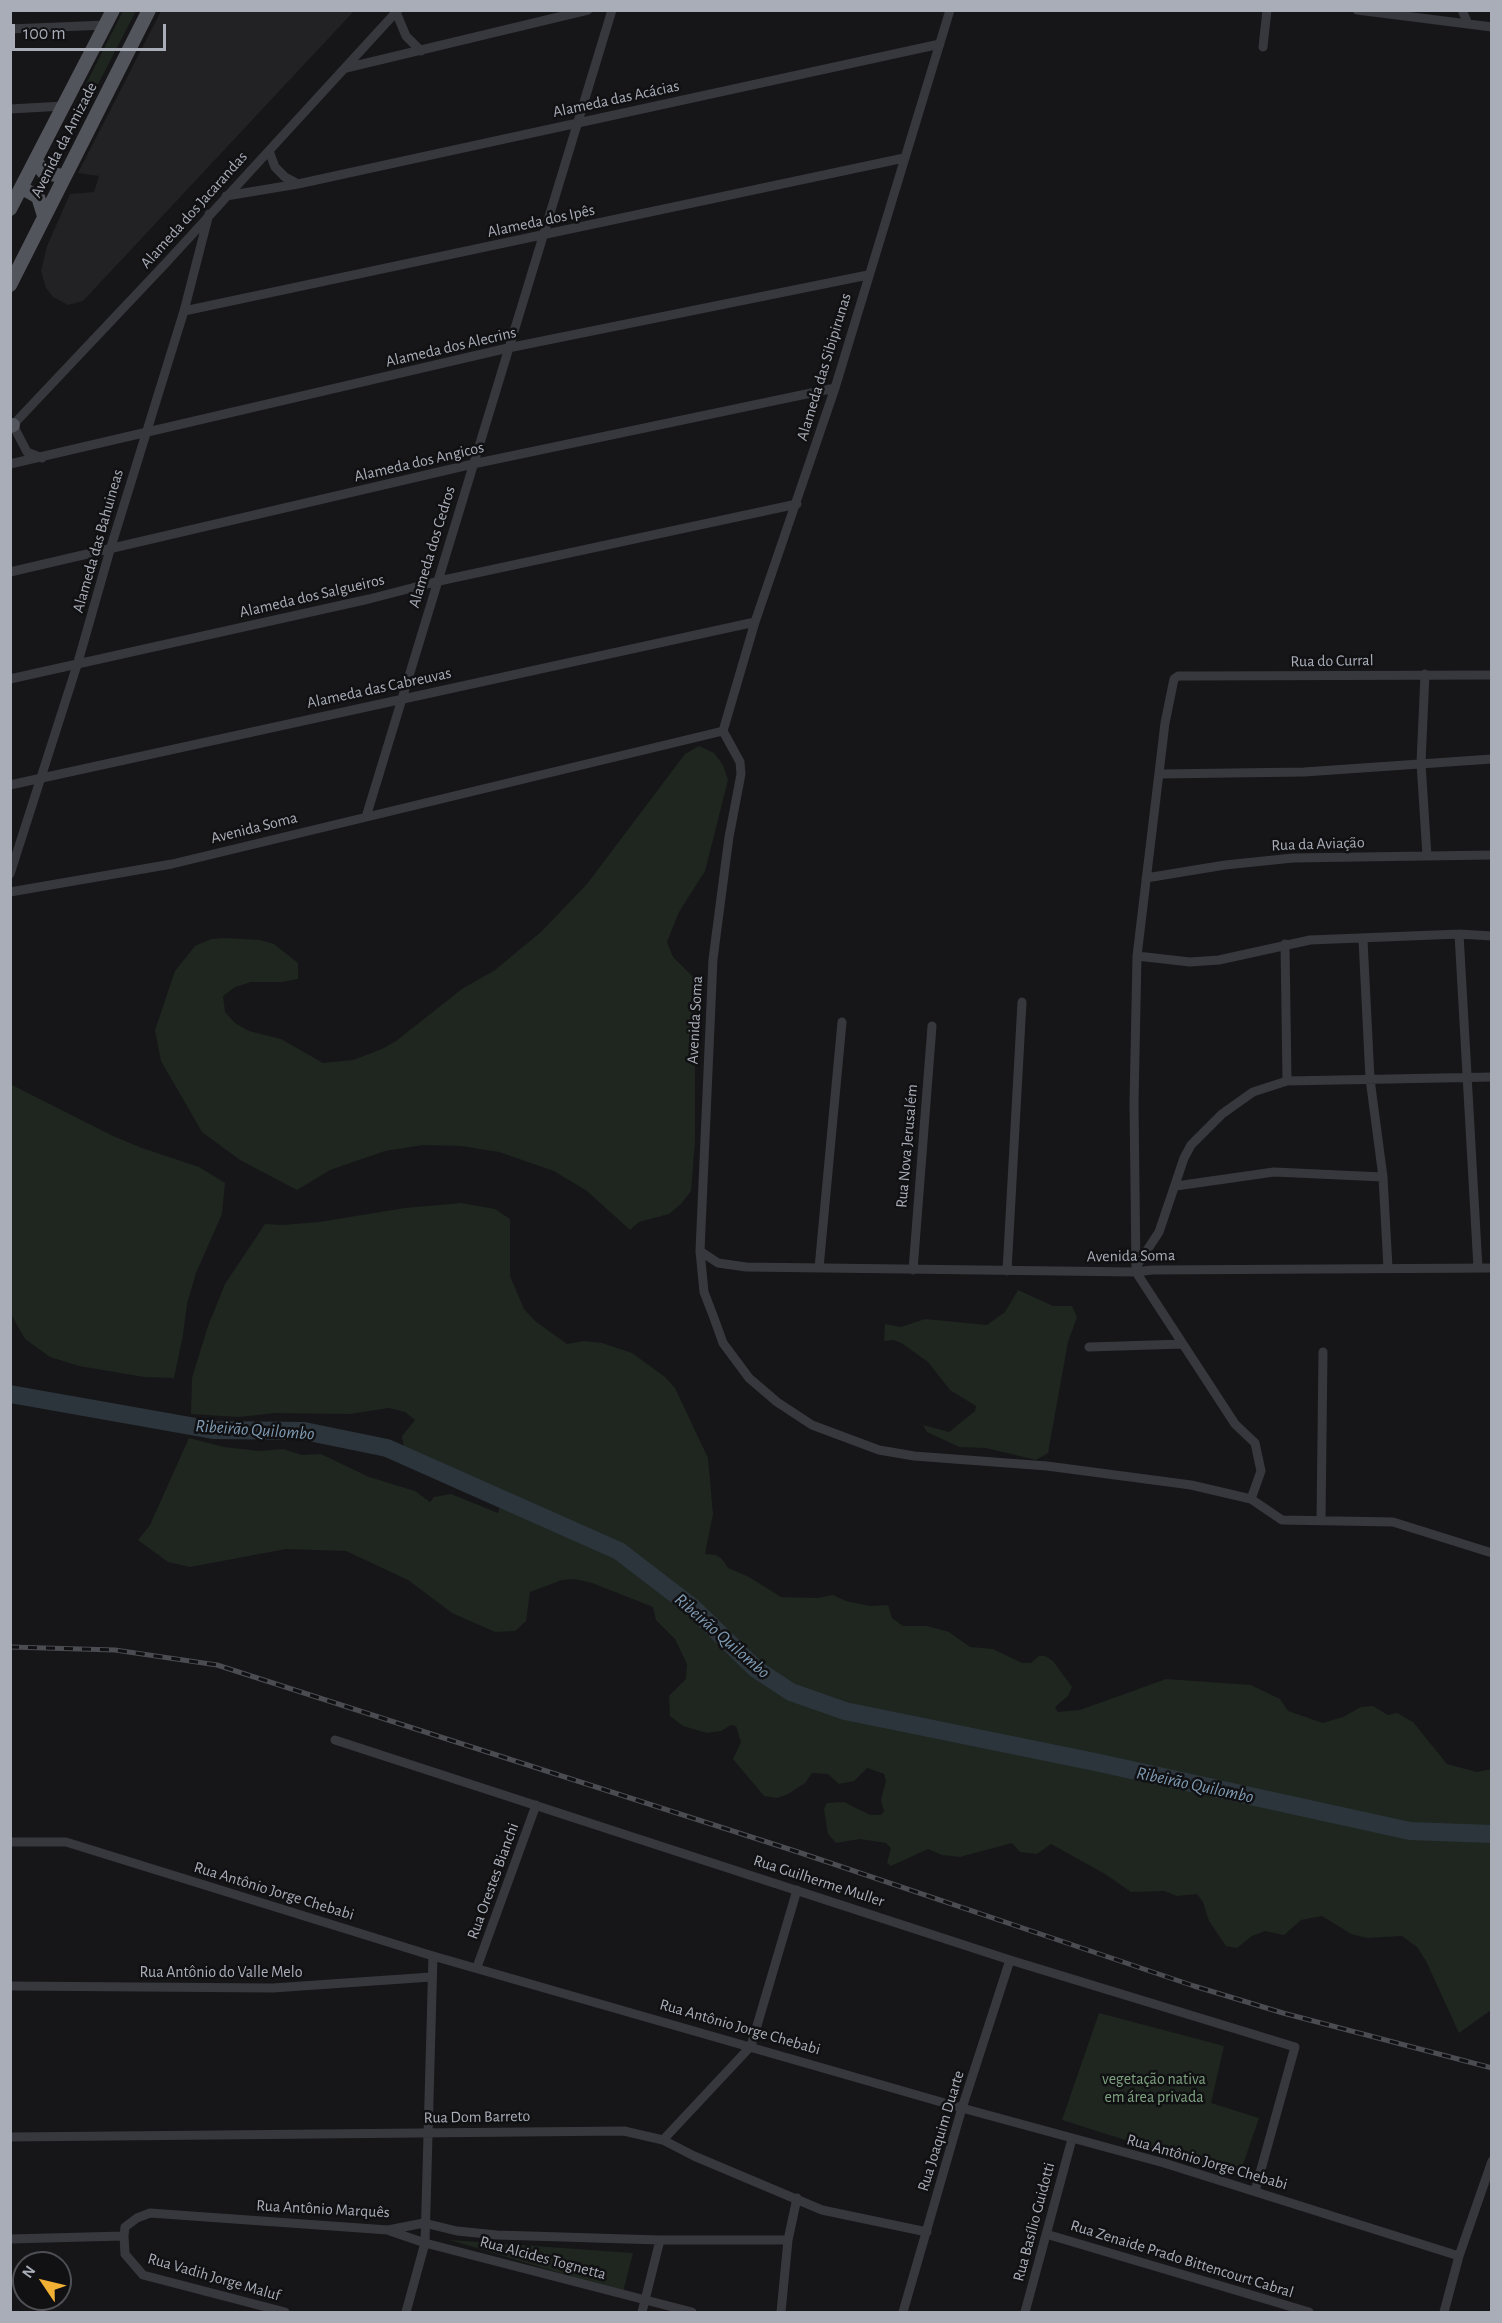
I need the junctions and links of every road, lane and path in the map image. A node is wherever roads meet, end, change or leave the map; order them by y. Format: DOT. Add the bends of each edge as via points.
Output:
graph roads {
  1 [pos="113,10"];
  2 [pos="149,10"];
  3 [pos="588,10"];
  4 [pos="612,10"];
  5 [pos="950,10"];
  6 [pos="1268,10"];
  7 [pos="1357,10"];
  8 [pos="1462,10"];
  9 [pos="397,11"];
  10 [pos="1406,13"];
  11 [pos="1468,24"];
  12 [pos="106,25"];
  13 [pos="1491,27"];
  14 [pos="10,29"];
  15 [pos="940,44"];
  16 [pos="1263,47"];
  17 [pos="421,51"];
  18 [pos="346,68"];
  19 [pos="64,106"];
  20 [pos="10,109"];
  21 [pos="577,122"];
  22 [pos="268,151"];
  23 [pos="904,158"];
  24 [pos="36,161"];
  25 [pos="63,176"];
  26 [pos="298,184"];
  27 [pos="16,190"];
  28 [pos="226,196"];
  29 [pos="11,209"];
  30 [pos="210,214"];
  31 [pos="44,216"];
  32 [pos="541,236"];
  33 [pos="868,275"];
  34 [pos="10,285"];
  35 [pos="184,311"];
  36 [pos="508,348"];
  37 [pos="835,388"];
  38 [pos="11,426"];
  39 [pos="145,433"];
  40 [pos="42,458"];
  41 [pos="10,464"];
  42 [pos="473,464"];
  43 [pos="797,504"];
  44 [pos="110,550"];
  45 [pos="10,572"];
  46 [pos="439,580"];
  47 [pos="755,622"];
  48 [pos="78,662"];
  49 [pos="1425,674"];
  50 [pos="1491,675"];
  51 [pos="10,679"];
  52 [pos="401,698"];
  53 [pos="723,731"];
  54 [pos="1491,759"];
  55 [pos="1421,762"];
  56 [pos="1160,774"];
  57 [pos="40,779"];
  58 [pos="10,785"];
  59 [pos="366,817"];
  60 [pos="1491,855"];
  61 [pos="1427,856"];
  62 [pos="10,874"];
  63 [pos="1146,878"];
  64 [pos="10,892"];
  65 [pos="1459,934"];
  66 [pos="1491,936"];
  67 [pos="1363,940"];
  68 [pos="1285,944"];
  69 [pos="1137,956"];
  70 [pos="1022,1002"];
  71 [pos="842,1022"];
  72 [pos="932,1026"];
  73 [pos="1491,1077"];
  74 [pos="1467,1078"];
  75 [pos="1370,1079"];
  76 [pos="1287,1082"];
  77 [pos="1383,1177"];
  78 [pos="1176,1186"];
  79 [pos="700,1251"];
  80 [pos="819,1268"];
  81 [pos="1137,1268"];
  82 [pos="1388,1268"];
  83 [pos="1478,1268"];
  84 [pos="1491,1268"];
  85 [pos="913,1270"];
  86 [pos="1007,1271"];
  87 [pos="1183,1344"];
  88 [pos="1089,1347"];
  89 [pos="1323,1352"];
  90 [pos="1251,1499"];
  91 [pos="1321,1521"];
  92 [pos="1491,1553"];
  93 [pos="335,1740"];
  94 [pos="536,1805"];
  95 [pos="10,1842"];
  96 [pos="796,1890"];
  97 [pos="433,1956"];
  98 [pos="1010,1960"];
  99 [pos="477,1967"];
  100 [pos="431,1977"];
  101 [pos="10,1986"];
  102 [pos="751,2046"];
  103 [pos="962,2108"];
  104 [pos="426,2133"];
  105 [pos="10,2137"];
  106 [pos="1072,2139"];
  107 [pos="663,2140"];
  108 [pos="1491,2161"];
  109 [pos="1487,2185"];
  110 [pos="1255,2191"];
  111 [pos="797,2199"];
  112 [pos="424,2223"];
  113 [pos="388,2230"];
  114 [pos="927,2232"];
  115 [pos="1046,2234"];
  116 [pos="124,2236"];
  117 [pos="10,2239"];
  118 [pos="660,2240"];
  119 [pos="788,2240"];
  120 [pos="425,2243"];
  121 [pos="1459,2256"];
  122 [pos="645,2300"];
  123 [pos="1303,2312"];
  124 [pos="285,2313"];
  125 [pos="406,2313"];
  126 [pos="642,2313"];
  127 [pos="692,2313"];
  128 [pos="781,2313"];
  129 [pos="903,2313"];
  130 [pos="1025,2313"];
  131 [pos="1444,2313"];
  1 -- 12 [label="main road, Avenida da Amizade"];
  2 -- 25 [label="main road, Avenida da Amizade"];
  3 -- 17 [label="street"];
  4 -- 21 [label="street, Alameda dos Cedros"];
  5 -- 15 [label="street, Alameda das Sibipirunas"];
  6 -- 16 [label="street"];
  7 -- 10 [label="street"];
  8 -- 11 [label="street"];
  9 -- 17 [label="street" via="410,42"];
  9 -- 18 [label="street, Alameda dos Jacarandas"];
  10 -- 11 [label="street"];
  11 -- 13 [label="street"];
  12 -- 14 [label="street"];
  12 -- 19 [label="main road, Avenida da Amizade"];
  15 -- 21 [label="street, Alameda das Acácias"];
  15 -- 23 [label="street, Alameda das Sibipirunas"];
  17 -- 18 [label="street"];
  18 -- 22 [label="street, Alameda dos Jacarandas"];
  19 -- 20 [label="street"];
  19 -- 24 [label="main road, Avenida da Amizade"];
  21 -- 26 [label="street, Alameda das Acácias"];
  21 -- 32 [label="street, Alameda dos Cedros"];
  22 -- 26 [label="street" via="275,167"];
  22 -- 28 [label="street, Alameda dos Jacarandas"];
  23 -- 32 [label="street, Alameda dos Ipês"];
  23 -- 33 [label="street, Alameda das Sibipirunas"];
  24 -- 25 [label="main road" via="44,173"];
  24 -- 27 [label="main road, Avenida da Amizade"];
  25 -- 31 [label="main road, Avenida da Amizade"];
  26 -- 28 [label="street, Alameda das Acácias"];
  27 -- 29 [label="main road, Avenida da Amizade"];
  27 -- 31 [label="main road" via="38,197"];
  28 -- 30 [label="street, Alameda dos Jacarandas"];
  30 -- 35 [label="street, Alameda das Bahuineas"];
  30 -- 38 [label="street, Alameda dos Jacarandas"];
  31 -- 34 [label="main road, Avenida da Amizade"];
  32 -- 35 [label="street, Alameda dos Ipês"];
  32 -- 36 [label="street, Alameda dos Cedros"];
  33 -- 36 [label="street, Alameda dos Alecrins"];
  33 -- 37 [label="street, Alameda das Sibipirunas"];
  35 -- 39 [label="street, Alameda das Bahuineas"];
  36 -- 39 [label="street, Alameda dos Alecrins"];
  36 -- 42 [label="street, Alameda dos Cedros"];
  37 -- 42 [label="street, Alameda dos Angicos"];
  37 -- 43 [label="street, Alameda das Sibipirunas"];
  38 -- 40 [label="street" via="27,452"];
  39 -- 40 [label="street, Alameda dos Alecrins"];
  39 -- 44 [label="street, Alameda das Bahuineas"];
  40 -- 41 [label="street, Alameda dos Alecrins"];
  42 -- 44 [label="street, Alameda dos Angicos"];
  42 -- 46 [label="street, Alameda dos Cedros"];
  43 -- 46 [label="street, Alameda dos Salgueiros"];
  43 -- 47 [label="street, Alameda das Sibipirunas"];
  44 -- 45 [label="street, Alameda dos Angicos"];
  44 -- 48 [label="street, Alameda das Bahuineas"];
  46 -- 48 [label="street, Alameda dos Salgueiros" via="369,599"];
  46 -- 52 [label="street, Alameda dos Cedros"];
  47 -- 52 [label="street, Alameda das Cabreuvas"];
  47 -- 53 [label="street, Alameda das Sibipirunas"];
  48 -- 51 [label="street, Alameda dos Salgueiros"];
  48 -- 57 [label="street, Alameda das Bahuineas"];
  49 -- 50 [label="street, Rua do Curral"];
  49 -- 55 [label="street"];
  49 -- 56 [label="street, Rua do Curral" via="1178,676 1174,679 1165,723"];
  52 -- 57 [label="street, Alameda das Cabreuvas"];
  52 -- 59 [label="street, Alameda dos Cedros"];
  53 -- 59 [label="street, Avenida Soma"];
  53 -- 79 [label="street, Avenida Soma" via="740,762 741,774 713,959"];
  54 -- 55 [label="street"];
  55 -- 56 [label="street" via="1304,772"];
  55 -- 61 [label="street"];
  56 -- 63 [label="street"];
  57 -- 58 [label="street, Alameda das Cabreuvas"];
  57 -- 62 [label="street, Alameda das Bahuineas"];
  59 -- 64 [label="street, Avenida Soma" via="172,864"];
  60 -- 61 [label="street, Rua da Aviação"];
  61 -- 63 [label="street, Rua da Aviação" via="1293,858"];
  63 -- 69 [label="street"];
  65 -- 66 [label="street"];
  65 -- 67 [label="street"];
  65 -- 74 [label="street"];
  67 -- 68 [label="street"];
  67 -- 75 [label="street"];
  68 -- 69 [label="street" via="1219,960 1190,962"];
  68 -- 76 [label="street"];
  69 -- 81 [label="street"];
  70 -- 86 [label="street"];
  71 -- 80 [label="street"];
  72 -- 85 [label="street, Rua Nova Jerusalém"];
  73 -- 74 [label="street"];
  74 -- 75 [label="street"];
  74 -- 83 [label="street"];
  75 -- 76 [label="street"];
  75 -- 77 [label="street"];
  76 -- 78 [label="street" via="1253,1092 1222,1114 1191,1145"];
  77 -- 78 [label="street" via="1274,1172"];
  77 -- 82 [label="street"];
  78 -- 81 [label="street" via="1160,1232"];
  79 -- 80 [label="street, Avenida Soma" via="718,1263"];
  79 -- 90 [label="street" via="704,1292 723,1343 736,1364 777,1402 812,1425 879,1450 914,1456 1047,1466 1191,1485"];
  80 -- 85 [label="street, Avenida Soma"];
  81 -- 82 [label="street, Avenida Soma"];
  81 -- 86 [label="street, Avenida Soma"];
  81 -- 87 [label="street"];
  82 -- 83 [label="street, Avenida Soma"];
  83 -- 84 [label="street, Avenida Soma"];
  85 -- 86 [label="street, Avenida Soma"];
  87 -- 88 [label="street"];
  87 -- 90 [label="street" via="1235,1424 1255,1443 1261,1471"];
  89 -- 91 [label="street"];
  90 -- 91 [label="street" via="1282,1520"];
  91 -- 92 [label="street" via="1393,1522"];
  93 -- 94 [label="street, Rua Guilherme Muller"];
  94 -- 96 [label="street, Rua Guilherme Muller"];
  94 -- 99 [label="street, Rua Orestes Bianchi"];
  95 -- 97 [label="street, Rua Antônio Jorge Chebabi" via="66,1842"];
  96 -- 98 [label="street, Rua Guilherme Muller"];
  96 -- 102 [label="street"];
  97 -- 99 [label="street, Rua Antônio Jorge Chebabi"];
  97 -- 100 [label="street"];
  98 -- 103 [label="street, Rua Joaquim Duarte"];
  98 -- 110 [label="street, Rua Guilherme Muller" via="1295,2047"];
  99 -- 102 [label="street, Rua Antônio Jorge Chebabi"];
  100 -- 101 [label="street, Rua Antônio do Valle Melo" via="273,1988"];
  100 -- 104 [label="street"];
  102 -- 103 [label="street, Rua Antônio Jorge Chebabi"];
  102 -- 107 [label="street"];
  103 -- 106 [label="street, Rua Antônio Jorge Chebabi"];
  103 -- 114 [label="street, Rua Joaquim Duarte"];
  104 -- 105 [label="street, Rua Dom Barreto"];
  104 -- 107 [label="street, Rua Dom Barreto" via="624,2131"];
  104 -- 112 [label="street"];
  106 -- 110 [label="street, Rua Antônio Jorge Chebabi"];
  106 -- 115 [label="street, Rua Basílio Guidotti"];
  107 -- 111 [label="street, Rua Dom Barreto"];
  108 -- 109 [label="street"];
  109 -- 121 [label="street"];
  110 -- 121 [label="street, Rua Antônio Jorge Chebabi"];
  111 -- 114 [label="street, Rua Dom Barreto" via="841,2215"];
  111 -- 119 [label="street"];
  112 -- 113 [label="street, Rua Antônio Marquês"];
  112 -- 118 [label="street, Rua Antônio Marquês" via="497,2235"];
  112 -- 120 [label="street"];
  113 -- 116 [label="street, Rua Antônio Marquês" via="150,2213 125,2227"];
  113 -- 120 [label="street, Rua Alcides Tognetta"];
  114 -- 129 [label="street, Rua Joaquim Duarte"];
  115 -- 123 [label="street, Rua Zenaide Prado Bittencourt Cabral"];
  115 -- 130 [label="street, Rua Basílio Guidotti"];
  116 -- 117 [label="street"];
  116 -- 124 [label="street, Rua Vadih Jorge Maluf" via="125,2254 143,2275"];
  118 -- 119 [label="street, Rua Antônio Marquês"];
  118 -- 122 [label="street"];
  119 -- 128 [label="street"];
  120 -- 122 [label="street, Rua Alcides Tognetta"];
  120 -- 125 [label="street"];
  121 -- 131 [label="street"];
  122 -- 126 [label="street"];
  122 -- 127 [label="street, Rua Alcides Tognetta"];
}
